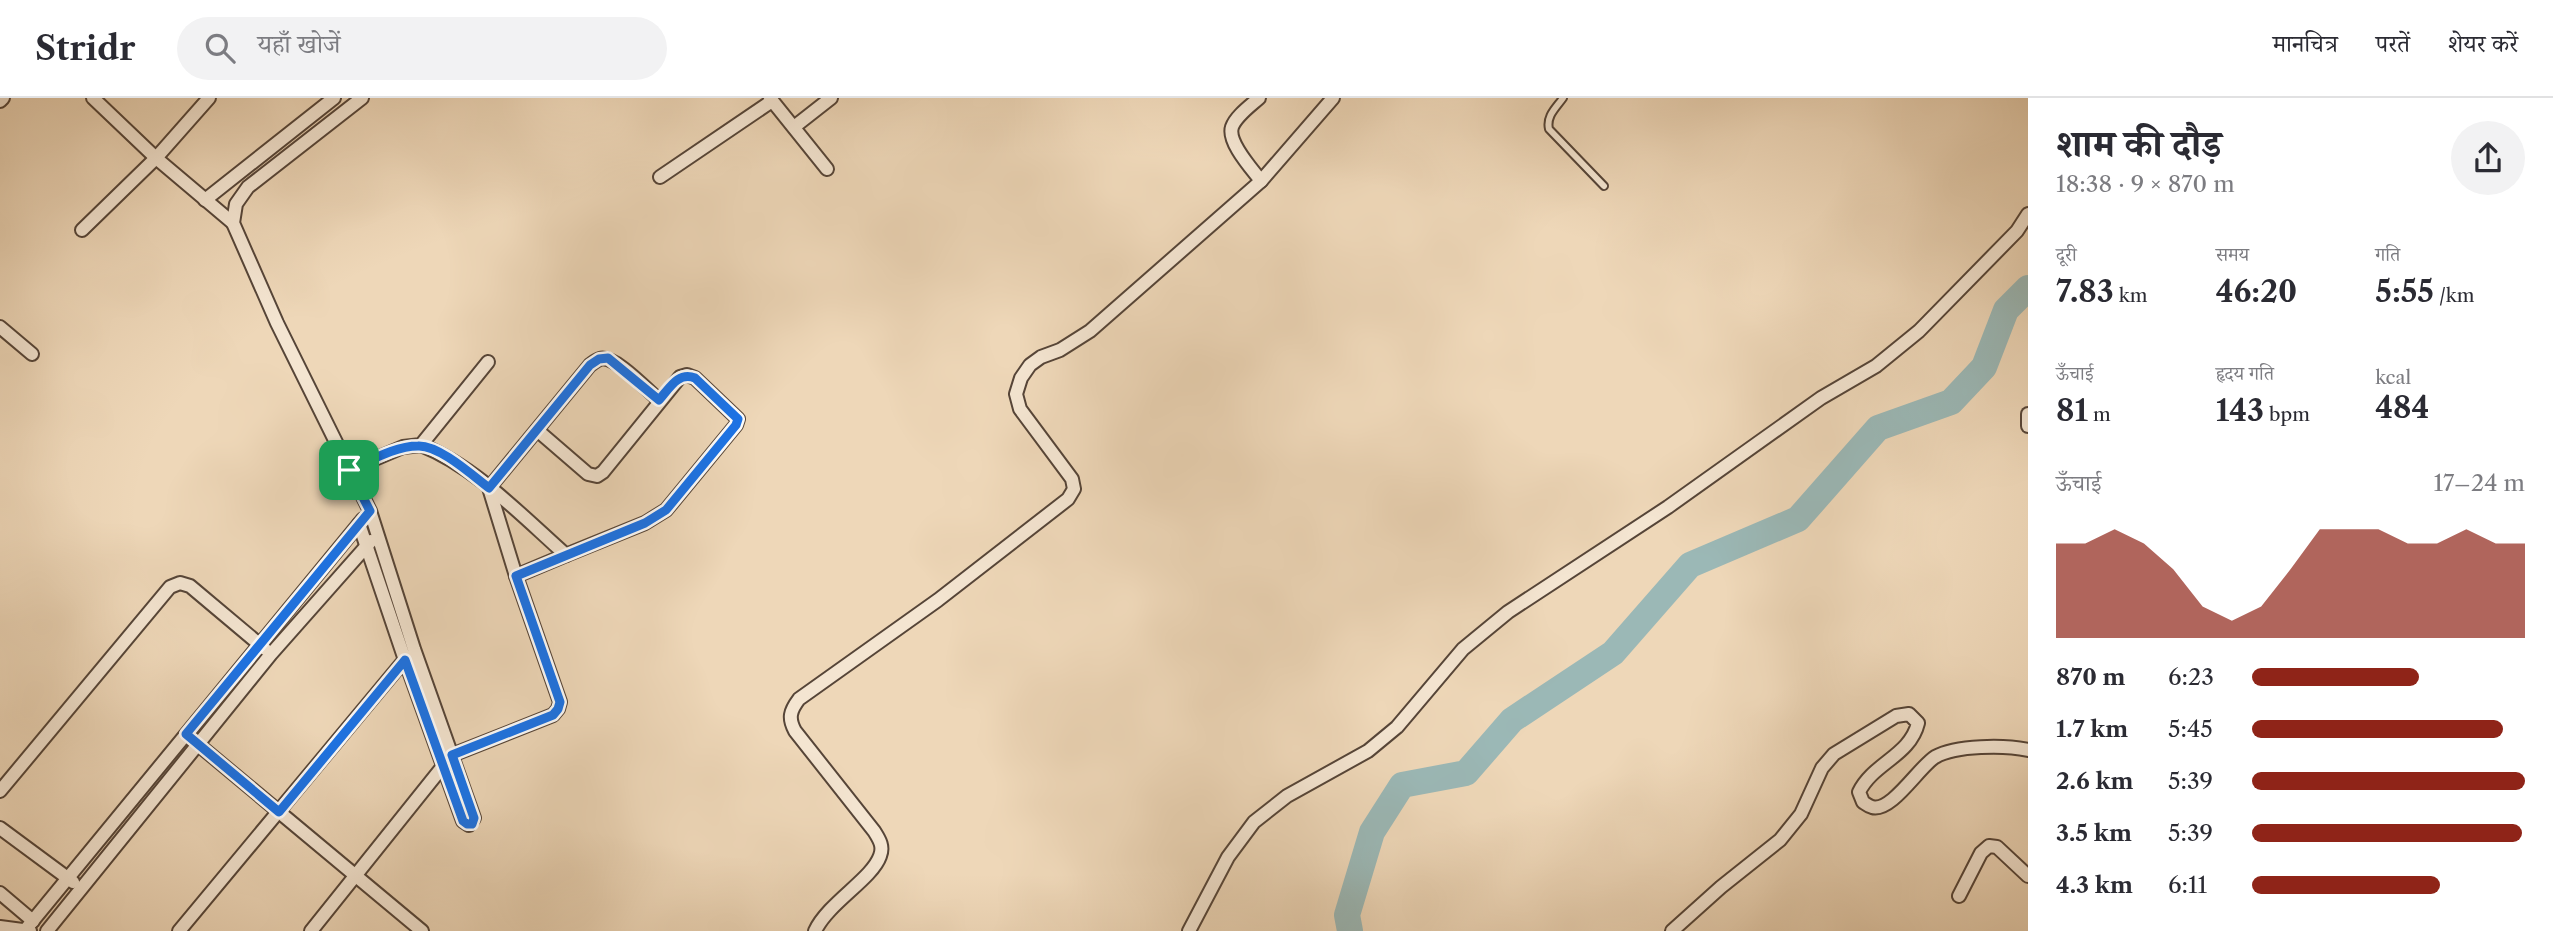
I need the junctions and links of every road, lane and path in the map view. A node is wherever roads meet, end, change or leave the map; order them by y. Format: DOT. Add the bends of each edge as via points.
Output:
graph roads {
  1 [pos="93,98"];
  2 [pos="209,98"];
  3 [pos="334,98"];
  4 [pos="362,98"];
  5 [pos="831,98"];
  6 [pos="1259,98"];
  7 [pos="1333,98"];
  8 [pos="1563,98"];
  9 [pos="771,99"];
  10 [pos="794,127"];
  11 [pos="156,158"];
  12 [pos="827,169"];
  13 [pos="660,177"];
  14 [pos="1261,181"];
  15 [pos="1604,186"];
  16 [pos="205,201"];
  17 [pos="2028,214"];
  18 [pos="233,223"];
  19 [pos="82,230"];
  20 [pos="0,327"];
  21 [pos="32,354"];
  22 [pos="488,362"];
  23 [pos="659,400"];
  24 [pos="2028,414"];
  25 [pos="2028,425"];
  26 [pos="537,430"];
  27 [pos="421,445"];
  28 [pos="349,470"];
  29 [pos="489,488"];
  30 [pos="370,511"];
  31 [pos="359,524"];
  32 [pos="377,534"];
  33 [pos="367,546"];
  34 [pos="566,555"];
  35 [pos="516,576"];
  36 [pos="260,645"];
  37 [pos="414,649"];
  38 [pos="271,654"];
  39 [pos="405,660"];
  40 [pos="186,734"];
  41 [pos="199,746"];
  42 [pos="2028,750"];
  43 [pos="452,755"];
  44 [pos="442,767"];
  45 [pos="0,791"];
  46 [pos="279,812"];
  47 [pos="0,828"];
  48 [pos="356,874"];
  49 [pos="2028,876"];
  50 [pos="68,878"];
  51 [pos="82,889"];
  52 [pos="0,894"];
  53 [pos="1959,896"];
  54 [pos="0,927"];
  55 [pos="30,927"];
  56 [pos="47,931"];
  57 [pos="179,931"];
  58 [pos="311,931"];
  59 [pos="422,931"];
  60 [pos="815,931"];
  61 [pos="1189,931"];
  62 [pos="1672,931"];
  1 -- 11 [label="street"];
  2 -- 11 [label="street"];
  3 -- 16 [label="street"];
  4 -- 18 [label="street" via="248,187 236,204"];
  5 -- 10 [label="street"];
  6 -- 14 [label="street" via="1231,128 1231,137"];
  7 -- 14 [label="street"];
  8 -- 15 [label="lane" via="1547,122 1549,129"];
  9 -- 10 [label="street"];
  9 -- 13 [label="street"];
  10 -- 12 [label="street"];
  11 -- 16 [label="street"];
  11 -- 19 [label="street"];
  14 -- 60 [label="street" via="1090,331 1030,365 1021,378 1016,394 1020,409 1072,480 1074,489 1068,499 939,600 799,699 792,709 790,721 795,731 882,844 873,869"];
  16 -- 18 [label="street"];
  17 -- 61 [label="street" via="2017,231 1919,331 1876,366 1821,398 1668,508 1508,612 1463,649 1397,727 1368,751 1287,796 1254,822 1228,857"];
  18 -- 28 [label="street"];
  20 -- 21 [label="street"];
  22 -- 27 [label="street"];
  23 -- 26 [label="street" via="617,363 599,359"];
  23 -- 26 [label="street" via="597,475 588,474"];
  23 -- 34 [label="street" via="687,375 738,419 666,510"];
  24 -- 25 [label="street"];
  26 -- 29 [label="street"];
  27 -- 28 [label="street" via="403,447"];
  27 -- 29 [label="street"];
  28 -- 30 [label="street"];
  29 -- 34 [label="street"];
  29 -- 35 [label="street"];
  30 -- 31 [label="street"];
  30 -- 32 [label="street"];
  31 -- 33 [label="street"];
  31 -- 36 [label="street"];
  32 -- 33 [label="street"];
  32 -- 37 [label="street"];
  33 -- 38 [label="street"];
  33 -- 39 [label="street"];
  34 -- 35 [label="street"];
  35 -- 43 [label="street" via="560,702 558,709 553,715"];
  36 -- 38 [label="street"];
  36 -- 40 [label="street"];
  36 -- 45 [label="street" via="190,586 170,587"];
  37 -- 39 [label="street"];
  37 -- 43 [label="street"];
  38 -- 41 [label="street"];
  39 -- 44 [label="street"];
  39 -- 46 [label="street"];
  40 -- 41 [label="street"];
  40 -- 50 [label="street"];
  41 -- 46 [label="street"];
  41 -- 51 [label="street"];
  42 -- 62 [label="street" via="1980,748 1936,757 1892,801 1872,808 1859,792 1864,782 1915,736 1918,723 1909,714 1896,716 1834,754 1822,768 1801,814 1780,840"];
  43 -- 44 [label="street"];
  43 -- 44 [label="street" via="474,818 472,824 463,821"];
  44 -- 48 [label="street"];
  46 -- 48 [label="street"];
  46 -- 57 [label="street"];
  47 -- 50 [label="street"];
  48 -- 58 [label="street"];
  48 -- 59 [label="street"];
  49 -- 53 [label="street" via="1997,847 1989,846"];
  50 -- 51 [label="street"];
  50 -- 55 [label="street"];
  51 -- 56 [label="street"];
  52 -- 55 [label="street"];
  54 -- 55 [label="street"];
}
